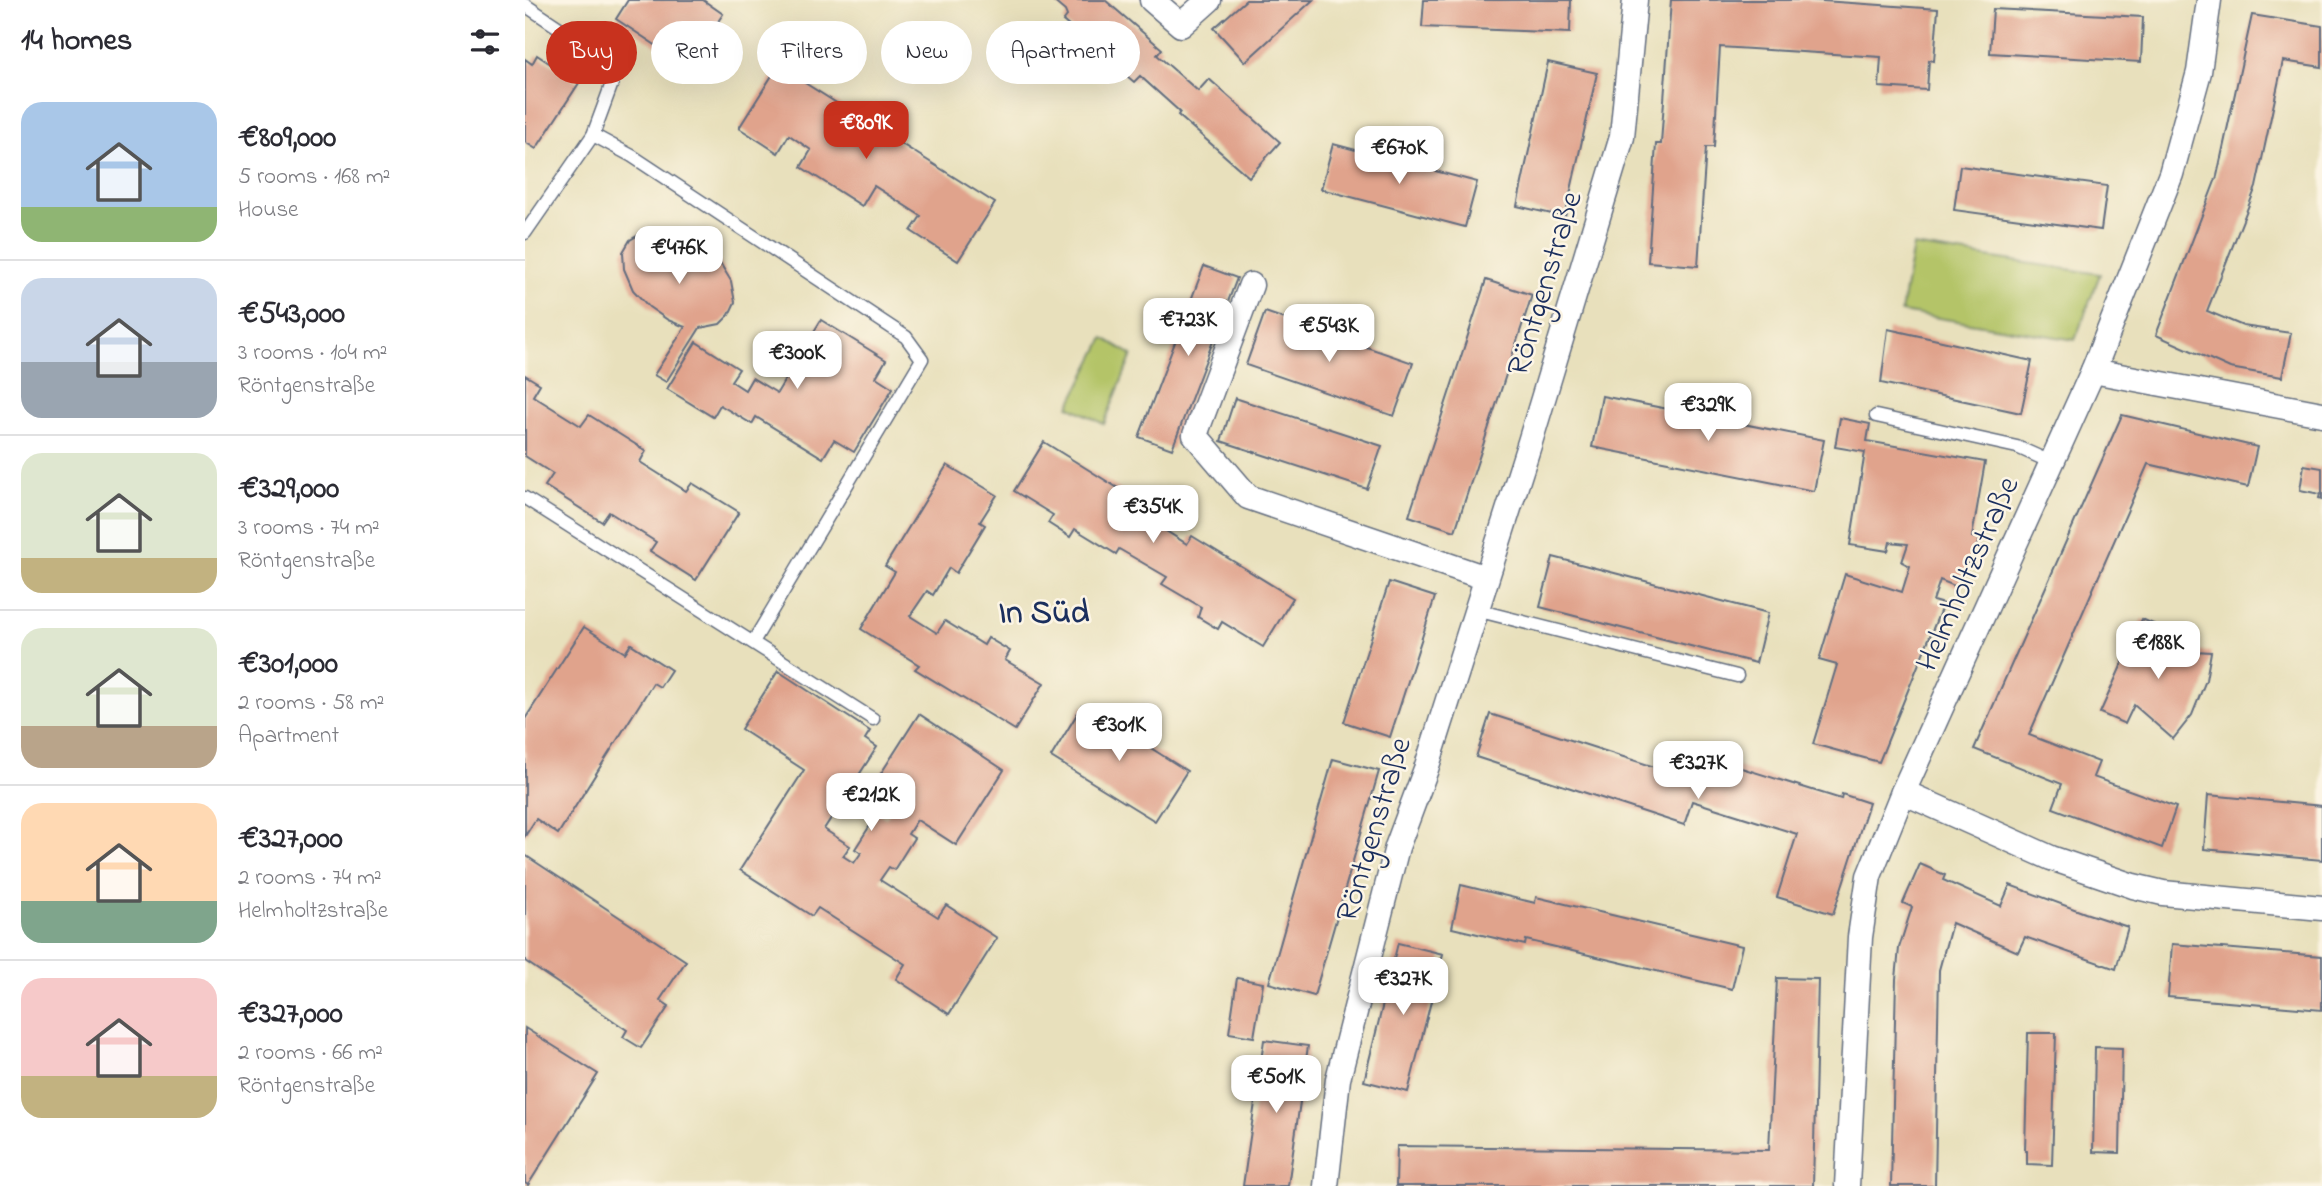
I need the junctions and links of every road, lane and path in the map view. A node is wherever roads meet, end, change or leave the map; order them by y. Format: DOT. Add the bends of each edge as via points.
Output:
graph roads {
  1 [pos="1152,0"];
  2 [pos="1209,0"];
  3 [pos="1635,0"];
  4 [pos="2209,0"];
  5 [pos="525,5"];
  6 [pos="593,135"];
  7 [pos="525,233"];
  8 [pos="1251,285"];
  9 [pos="2092,371"];
  10 [pos="2322,414"];
  11 [pos="1876,416"];
  12 [pos="2053,463"];
  13 [pos="525,498"];
  14 [pos="1486,578"];
  15 [pos="1476,610"];
  16 [pos="753,642"];
  17 [pos="1737,676"];
  18 [pos="873,719"];
  19 [pos="1903,792"];
  20 [pos="2322,908"];
  21 [pos="1326,1186"];
  22 [pos="1847,1186"];
  1 -- 2 [label="street" via="1181,25"];
  3 -- 14 [label="street, Röntgenstraße" via="1622,136"];
  4 -- 9 [label="street, Helmholtzstraße" via="2199,72 2171,174"];
  5 -- 6 [label="lane" via="618,67"];
  6 -- 7 [label="lane"];
  6 -- 16 [label="lane" via="632,156 905,337 922,359"];
  8 -- 14 [label="street" via="1195,435 1248,497"];
  9 -- 10 [label="street"];
  9 -- 12 [label="street, Helmholtzstraße"];
  11 -- 12 [label="lane" via="2017,447"];
  12 -- 19 [label="street, Helmholtzstraße"];
  13 -- 16 [label="lane"];
  14 -- 15 [label="street, Röntgenstraße"];
  15 -- 17 [label="lane"];
  15 -- 21 [label="street, Röntgenstraße" via="1398,847 1369,954 1338,1079"];
  16 -- 18 [label="lane"];
  19 -- 20 [label="street" via="2051,858 2133,886"];
  19 -- 22 [label="street, Helmholtzstraße" via="1869,876 1860,937"];
}
